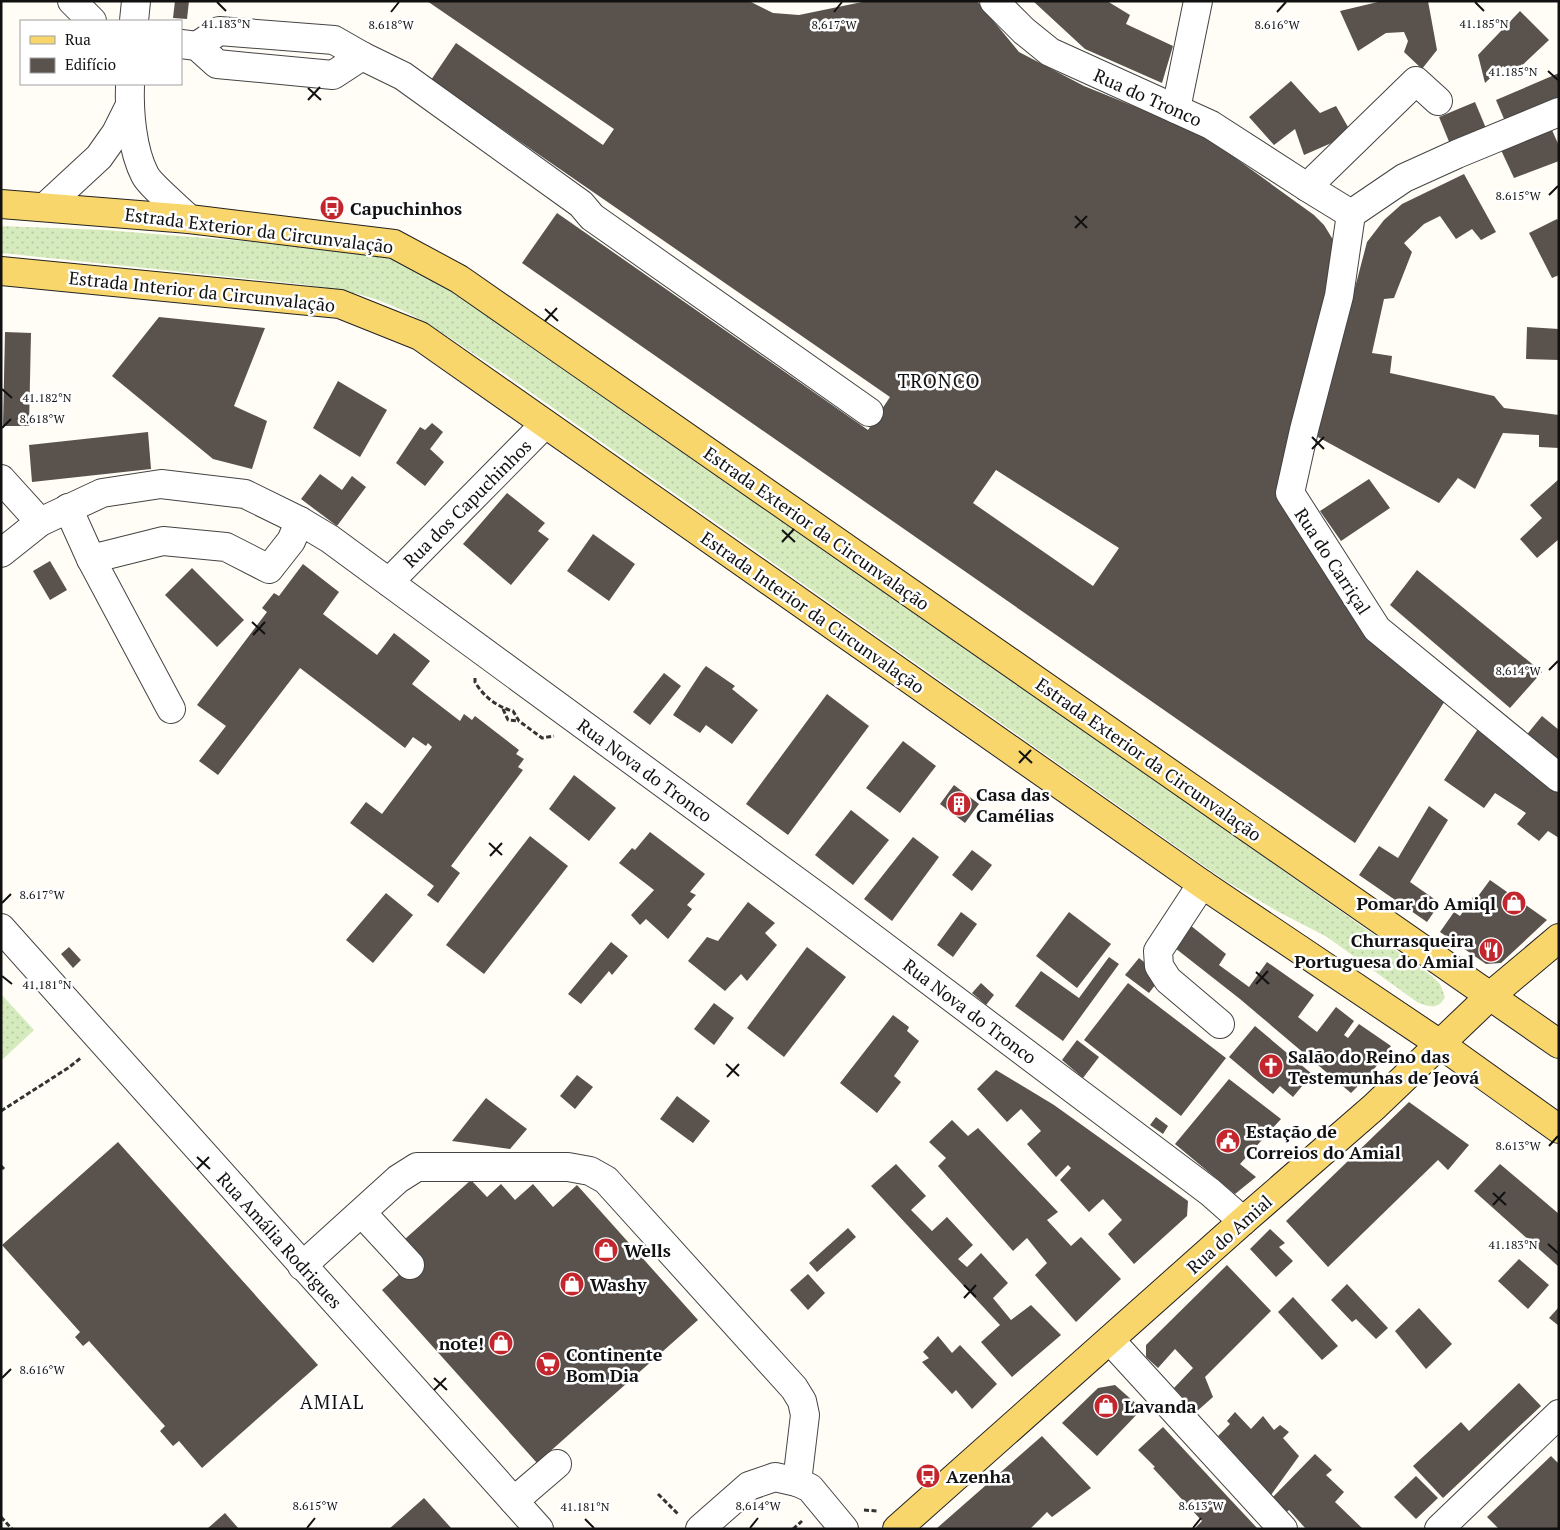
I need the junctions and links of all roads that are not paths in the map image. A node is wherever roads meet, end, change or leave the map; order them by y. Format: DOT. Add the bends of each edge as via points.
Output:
graph roads {
  1 [pos="72,1"];
  2 [pos="136,1"];
  3 [pos="994,1"];
  4 [pos="1198,1"];
  5 [pos="91,20"];
  6 [pos="134,20"];
  7 [pos="189,45"];
  8 [pos="130,96"];
  9 [pos="1438,101"];
  10 [pos="1176,109"];
  11 [pos="1559,112"];
  12 [pos="1307,187"];
  13 [pos="1,204"];
  14 [pos="45,207"];
  15 [pos="1351,214"];
  16 [pos="189,219"];
  17 [pos="1,271"];
  18 [pos="869,412"];
  19 [pos="545,424"];
  20 [pos="1,479"];
  21 [pos="68,508"];
  22 [pos="300,521"];
  23 [pos="40,522"];
  24 [pos="1,553"];
  25 [pos="91,559"];
  26 [pos="389,582"];
  27 [pos="172,709"];
  28 [pos="1559,778"];
  29 [pos="1202,884"];
  30 [pos="1,928"];
  31 [pos="1559,938"];
  32 [pos="1490,996"];
  33 [pos="1220,1024"];
  34 [pos="1440,1044"];
  35 [pos="1559,1044"];
  36 [pos="1559,1129"];
  37 [pos="606,1205"];
  38 [pos="362,1213"];
  39 [pos="1243,1221"];
  40 [pos="410,1265"];
  41 [pos="302,1266"];
  42 [pos="710,1295"];
  43 [pos="1110,1340"];
  44 [pos="1559,1414"];
  45 [pos="556,1464"];
  46 [pos="797,1482"];
  47 [pos="514,1501"];
  48 [pos="689,1522"];
  49 [pos="539,1529"];
  50 [pos="844,1529"];
  51 [pos="898,1529"];
  52 [pos="1284,1529"];
  53 [pos="1439,1529"];
  1 -- 5 [label="street"];
  2 -- 6 [label="street"];
  3 -- 10 [label="street, Rua do Tronco" via="1050,52"];
  4 -- 10 [label="street"];
  7 -- 18 [label="street" via="218,64 333,75 362,56 403,76 581,204 592,217"];
  8 -- 14 [label="street" via="116,133 98,157"];
  8 -- 16 [label="street" via="136,148 146,176"];
  9 -- 12 [label="street" via="1416,81"];
  10 -- 12 [label="street, Rua do Tronco" via="1211,125"];
  11 -- 15 [label="street" via="1404,178"];
  12 -- 15 [label="street, Rua do Tronco"];
  13 -- 14 [label="main road, Estrada Exterior da Circunvalação"];
  14 -- 16 [label="main road, Estrada Exterior da Circunvalação"];
  15 -- 28 [label="street, Rua do Carriçal" via="1339,300 1290,493 1377,629"];
  16 -- 32 [label="main road, Estrada Exterior da Circunvalação" via="394,244 459,279"];
  17 -- 19 [label="main road, Estrada Interior da Circunvalação" via="340,304 420,336"];
  19 -- 26 [label="street, Rua dos Capuchinhos"];
  19 -- 29 [label="main road, Estrada Interior da Circunvalação"];
  20 -- 23 [label="street"];
  21 -- 22 [label="street, Rua Nova do Tronco" via="102,493 161,484 245,494"];
  21 -- 23 [label="street, Rua Nova do Tronco"];
  21 -- 25 [label="street"];
  22 -- 25 [label="street" via="291,541 269,569 226,547 163,541"];
  22 -- 26 [label="street, Rua Nova do Tronco"];
  23 -- 24 [label="street, Rua Nova do Tronco"];
  25 -- 27 [label="street"];
  26 -- 39 [label="street, Rua Nova do Tronco" via="829,905 1210,1192"];
  29 -- 33 [label="street" via="1158,950 1160,966 1168,980"];
  29 -- 34 [label="main road, Estrada Interior da Circunvalação"];
  30 -- 41 [label="street, Rua Amália Rodrigues"];
  31 -- 32 [label="main road, Rua do Amial"];
  32 -- 34 [label="main road, Rua do Amial"];
  32 -- 35 [label="main road, Estrada Exterior da Circunvalação"];
  34 -- 36 [label="main road, Estrada Interior da Circunvalação"];
  34 -- 39 [label="main road, Rua do Amial" via="1374,1107"];
  37 -- 42 [label="street" via="670,1277"];
  38 -- 40 [label="street"];
  38 -- 41 [label="street"];
  38 -- 42 [label="street" via="398,1179 417,1167 568,1167 590,1171 606,1180"];
  39 -- 43 [label="main road, Rua do Amial"];
  41 -- 47 [label="street, Rua Amália Rodrigues"];
  42 -- 46 [label="street" via="802,1401 805,1415"];
  43 -- 51 [label="main road, Rua do Amial"];
  43 -- 52 [label="street"];
  44 -- 53 [label="street"];
  45 -- 47 [label="street"];
  46 -- 48 [label="street" via="775,1478 748,1486"];
  46 -- 50 [label="street" via="810,1488"];
  47 -- 49 [label="street, Rua Amália Rodrigues"];
}
